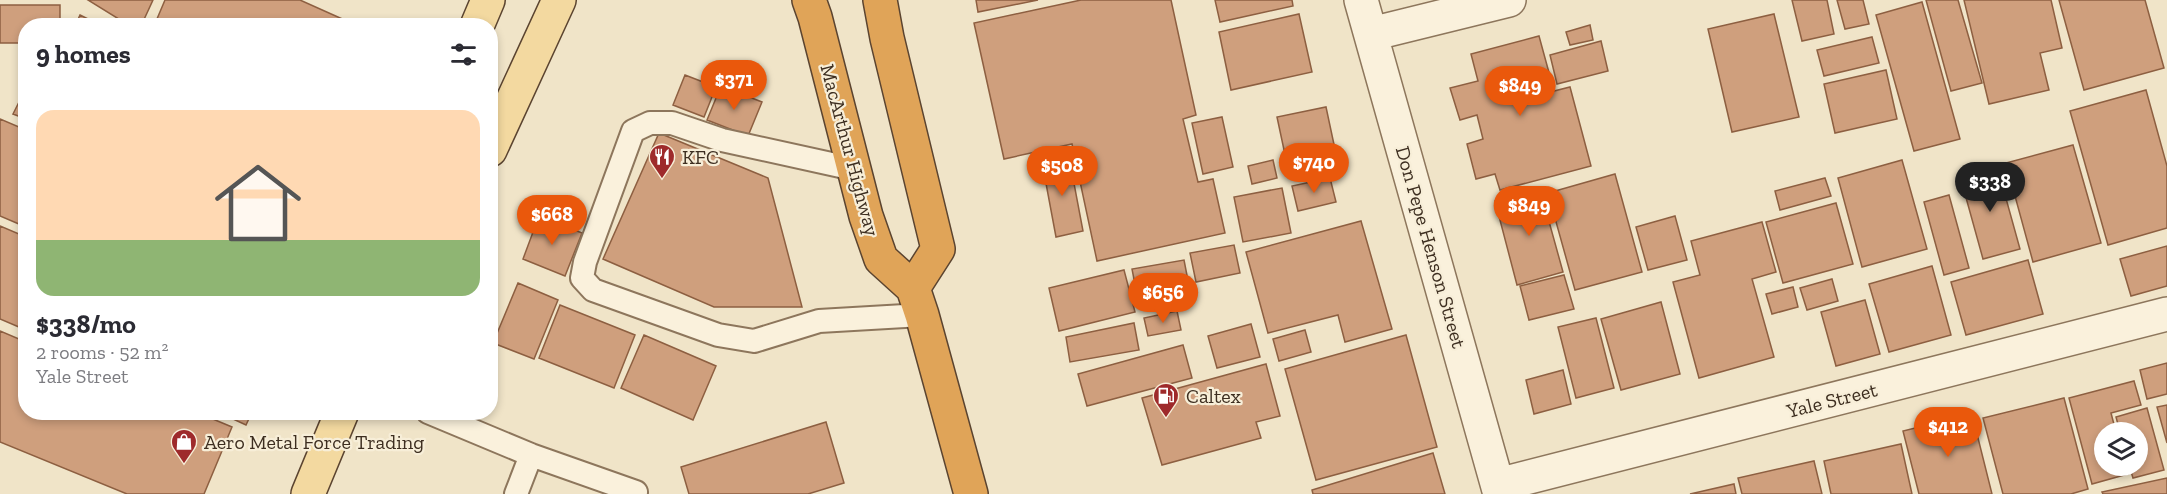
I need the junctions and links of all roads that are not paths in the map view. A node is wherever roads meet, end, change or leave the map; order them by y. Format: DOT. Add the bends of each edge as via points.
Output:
graph roads {
  1 [pos="488,0"];
  2 [pos="560,0"];
  3 [pos="879,0"];
  4 [pos="1361,0"];
  5 [pos="1509,0"];
  6 [pos="807,6"];
  7 [pos="480,18"];
  8 [pos="1371,34"];
  9 [pos="498,133"];
  10 [pos="854,169"];
  11 [pos="918,301"];
  12 [pos="2167,314"];
  13 [pos="339,420"];
  14 [pos="447,420"];
  15 [pos="531,455"];
  16 [pos="1499,490"];
  17 [pos="636,492"];
  18 [pos="308,494"];
  19 [pos="516,494"];
  20 [pos="971,494"];
  1 -- 7 [label="main road"];
  2 -- 9 [label="main road"];
  3 -- 11 [label="highway" via="938,249"];
  4 -- 8 [label="street, Don Pepe Henson Street"];
  5 -- 8 [label="street"];
  6 -- 10 [label="highway, MacArthur Highway"];
  8 -- 16 [label="street, Don Pepe Henson Street"];
  10 -- 11 [label="highway, MacArthur Highway" via="880,259"];
  10 -- 11 [label="lane" via="722,140 672,123 650,123 633,130 582,278 593,290 718,335 754,341 819,321"];
  11 -- 20 [label="highway"];
  12 -- 16 [label="street, Yale Street"];
  13 -- 18 [label="main road"];
  14 -- 15 [label="lane"];
  15 -- 17 [label="lane"];
  15 -- 19 [label="lane"];
}
